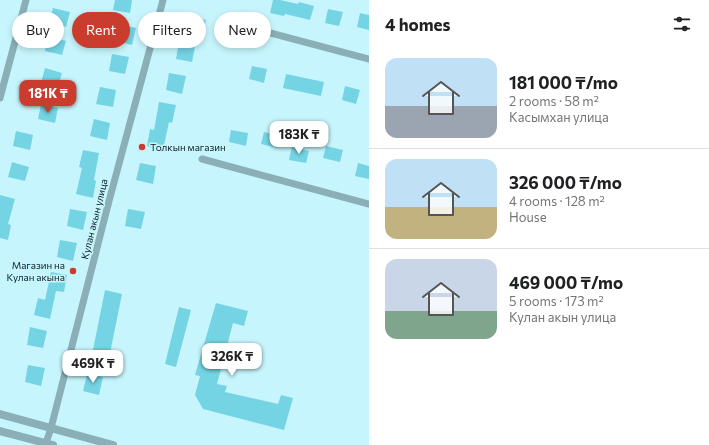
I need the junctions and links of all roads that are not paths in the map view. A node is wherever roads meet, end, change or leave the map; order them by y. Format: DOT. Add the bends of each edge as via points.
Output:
graph roads {
  1 [pos="26,0"];
  2 [pos="162,0"];
  3 [pos="271,33"];
  4 [pos="369,59"];
  5 [pos="0,98"];
  6 [pos="202,159"];
  7 [pos="369,204"];
  8 [pos="0,414"];
  9 [pos="51,428"];
  10 [pos="0,431"];
  11 [pos="49,444"];
  12 [pos="113,445"];
  1 -- 5 [label="street"];
  2 -- 9 [label="street, Кулан акын улица"];
  3 -- 4 [label="street"];
  6 -- 7 [label="street"];
  8 -- 9 [label="street"];
  9 -- 11 [label="street, Кулан акын улица"];
  9 -- 12 [label="street"];
  10 -- 11 [label="street"];
}
